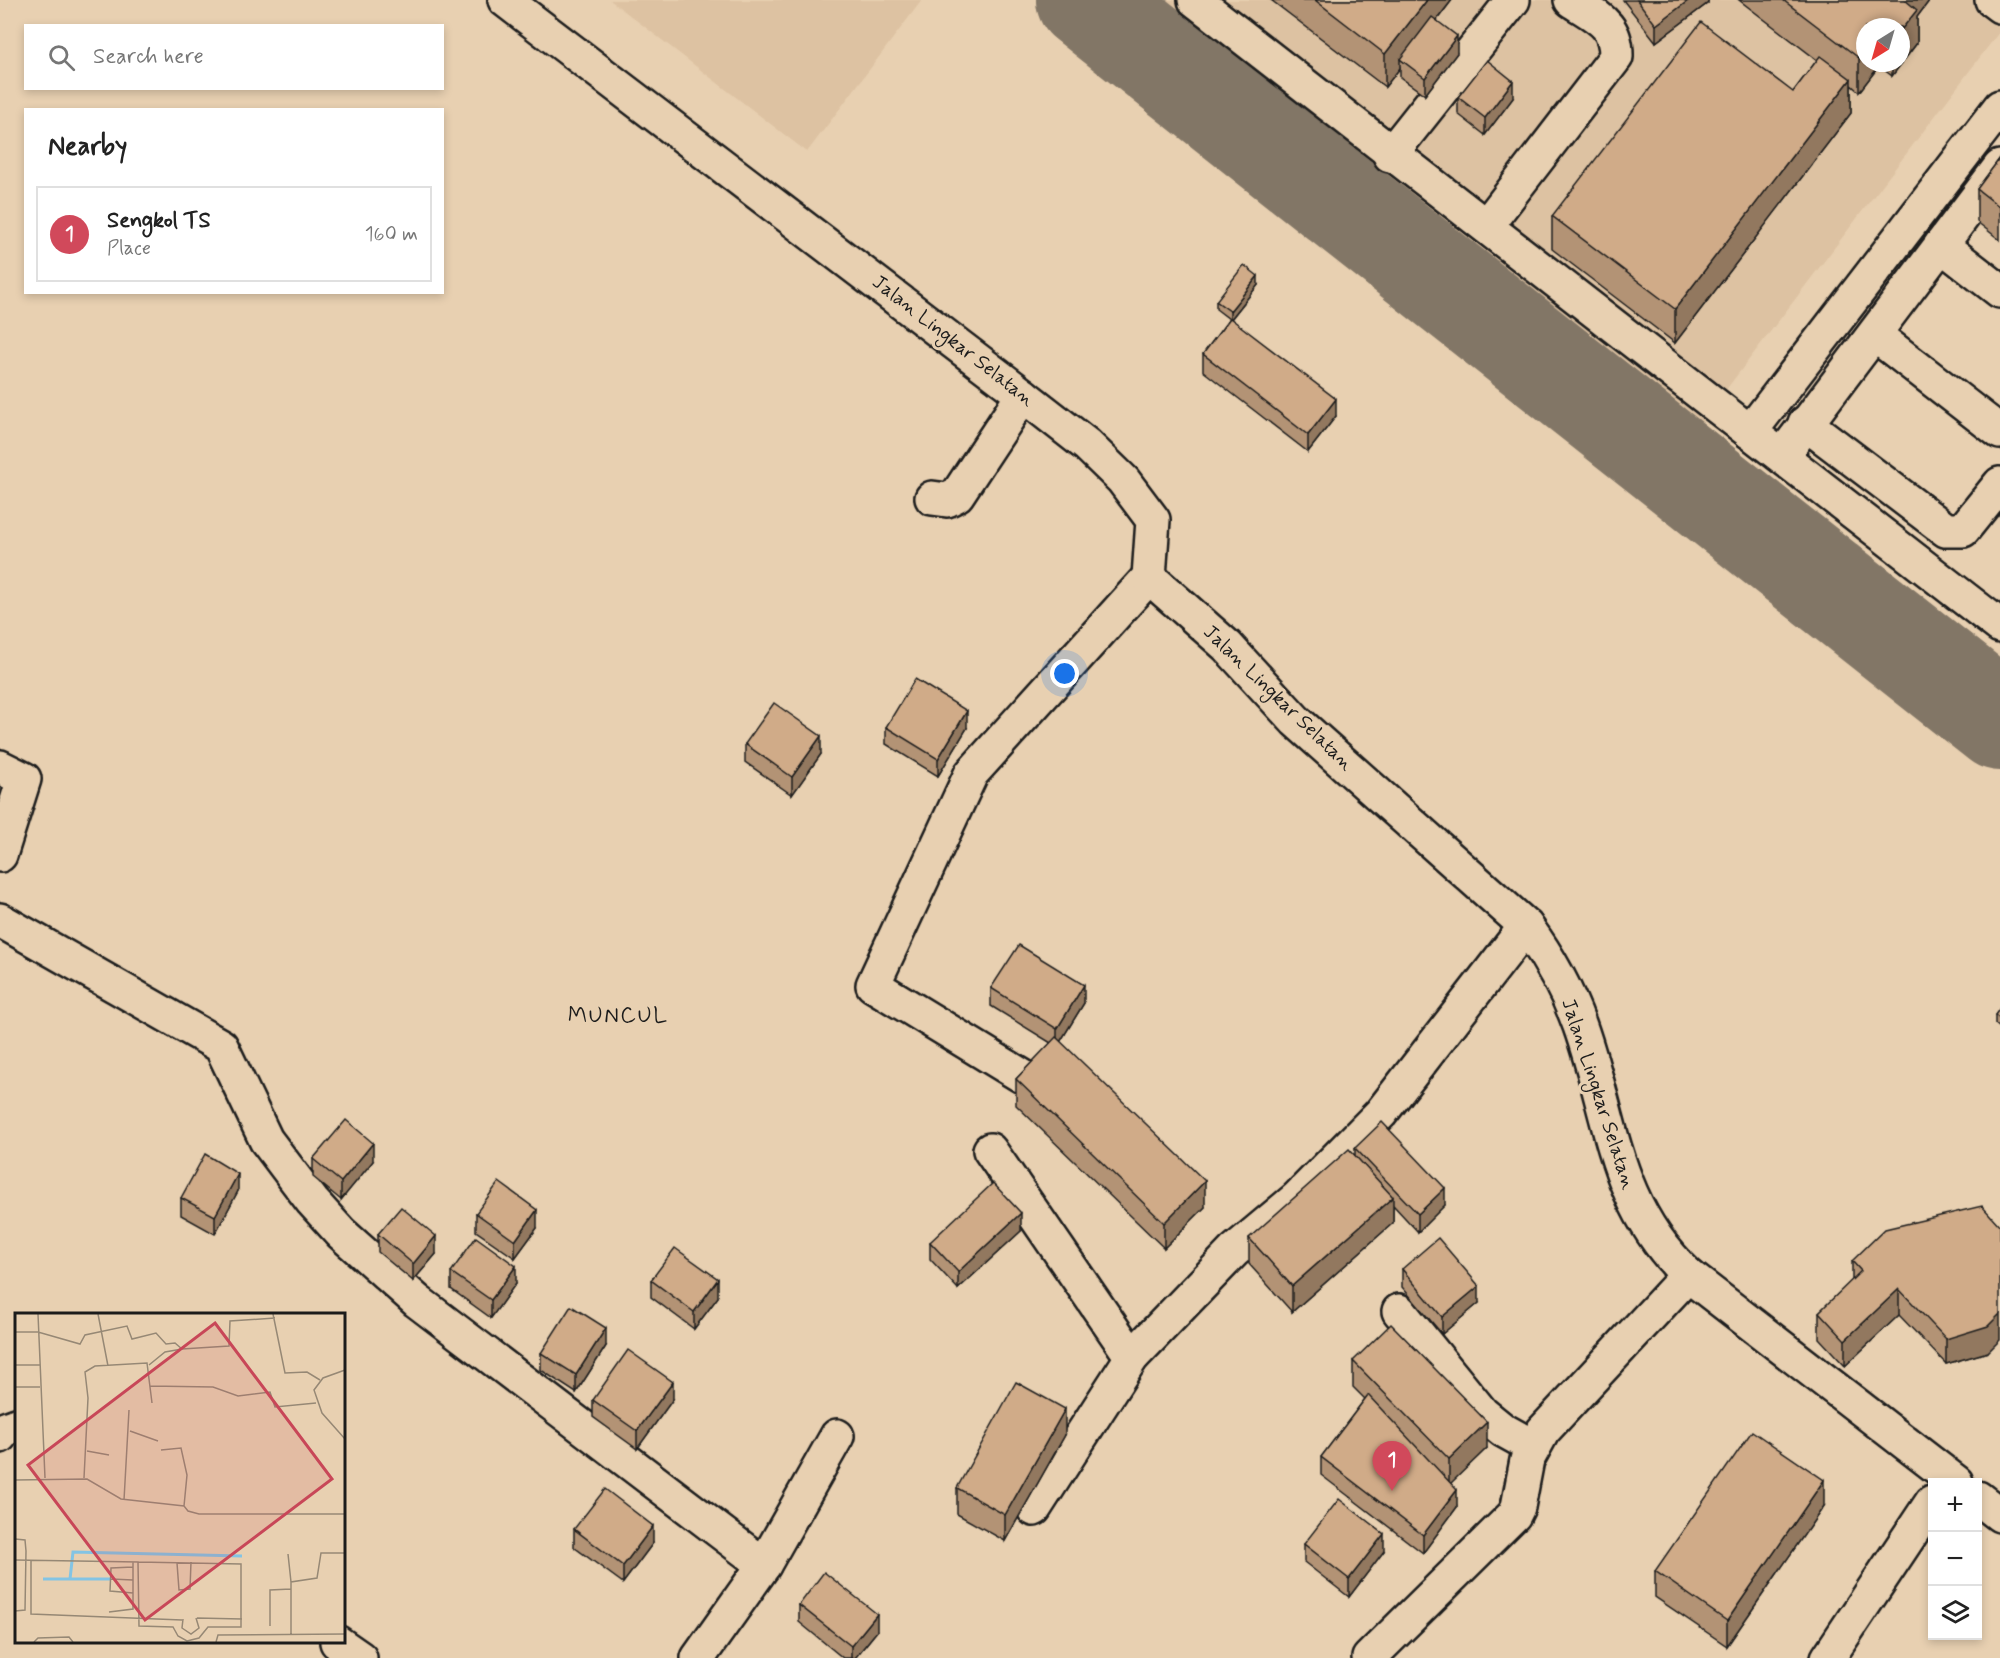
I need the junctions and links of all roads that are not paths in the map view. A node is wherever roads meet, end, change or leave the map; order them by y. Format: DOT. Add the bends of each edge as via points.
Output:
graph roads {
  1 [pos="505,0"];
  2 [pos="1195,0"];
  3 [pos="1513,0"];
  4 [pos="1571,0"];
  5 [pos="1992,0"];
  6 [pos="2000,6"];
  7 [pos="2000,107"];
  8 [pos="1390,155"];
  9 [pos="2000,167"];
  10 [pos="1486,226"];
  11 [pos="1941,245"];
  12 [pos="2000,291"];
  13 [pos="1875,335"];
  14 [pos="1023,395"];
  15 [pos="1805,423"];
  16 [pos="1750,432"];
  17 [pos="2000,432"];
  18 [pos="1782,456"];
  19 [pos="2000,484"];
  20 [pos="932,498"];
  21 [pos="1149,577"];
  22 [pos="2000,626"];
  23 [pos="0,767"];
  24 [pos="0,855"];
  25 [pos="0,920"];
  26 [pos="1526,926"];
  27 [pos="1022,1076"];
  28 [pos="990,1150"];
  29 [pos="1688,1275"];
  30 [pos="1399,1311"];
  31 [pos="1132,1357"];
  32 [pos="15,1425"];
  33 [pos="0,1436"];
  34 [pos="837,1436"];
  35 [pos="1532,1446"];
  36 [pos="1936,1478"];
  37 [pos="1982,1502"];
  38 [pos="1034,1509"];
  39 [pos="1928,1512"];
  40 [pos="2000,1515"];
  41 [pos="764,1565"];
  42 [pos="698,1658"];
  43 [pos="1369,1658"];
  44 [pos="1828,1658"];
  1 -- 14 [label="street, Jalan Lingkar Selatan"];
  2 -- 8 [label="street"];
  3 -- 8 [label="street"];
  4 -- 10 [label="street" via="1610,27 1617,43 1616,57"];
  5 -- 6 [label="street"];
  7 -- 16 [label="street"];
  8 -- 10 [label="street"];
  9 -- 11 [label="street"];
  10 -- 16 [label="street"];
  11 -- 12 [label="street"];
  11 -- 13 [label="street"];
  13 -- 15 [label="street"];
  13 -- 17 [label="street"];
  14 -- 20 [label="street" via="957,495 947,500"];
  14 -- 21 [label="street, Jalan Lingkar Selatan" via="1087,445 1123,480 1153,520"];
  15 -- 18 [label="street"];
  15 -- 19 [label="street" via="1946,530 1963,530"];
  16 -- 18 [label="street"];
  18 -- 22 [label="street"];
  21 -- 26 [label="street, Jalan Lingkar Selatan" via="1227,646 1296,721"];
  21 -- 27 [label="street" via="971,774 873,985"];
  23 -- 24 [label="street" via="24,779"];
  25 -- 41 [label="street" via="221,1046 266,1140 341,1233 417,1301"];
  26 -- 29 [label="street, Jalan Lingkar Selatan" via="1560,977 1580,1027 1628,1191 1666,1255"];
  26 -- 31 [label="street" via="1381,1113 1296,1199 1234,1251"];
  28 -- 31 [label="street"];
  29 -- 35 [label="street"];
  29 -- 36 [label="street, Jalan Lingkar Selatan"];
  30 -- 35 [label="street" via="1482,1413"];
  31 -- 38 [label="street"];
  32 -- 33 [label="street"];
  34 -- 41 [label="street"];
  35 -- 43 [label="street" via="1514,1515"];
  37 -- 40 [label="street"];
  39 -- 44 [label="street"];
  41 -- 42 [label="street"];
}
